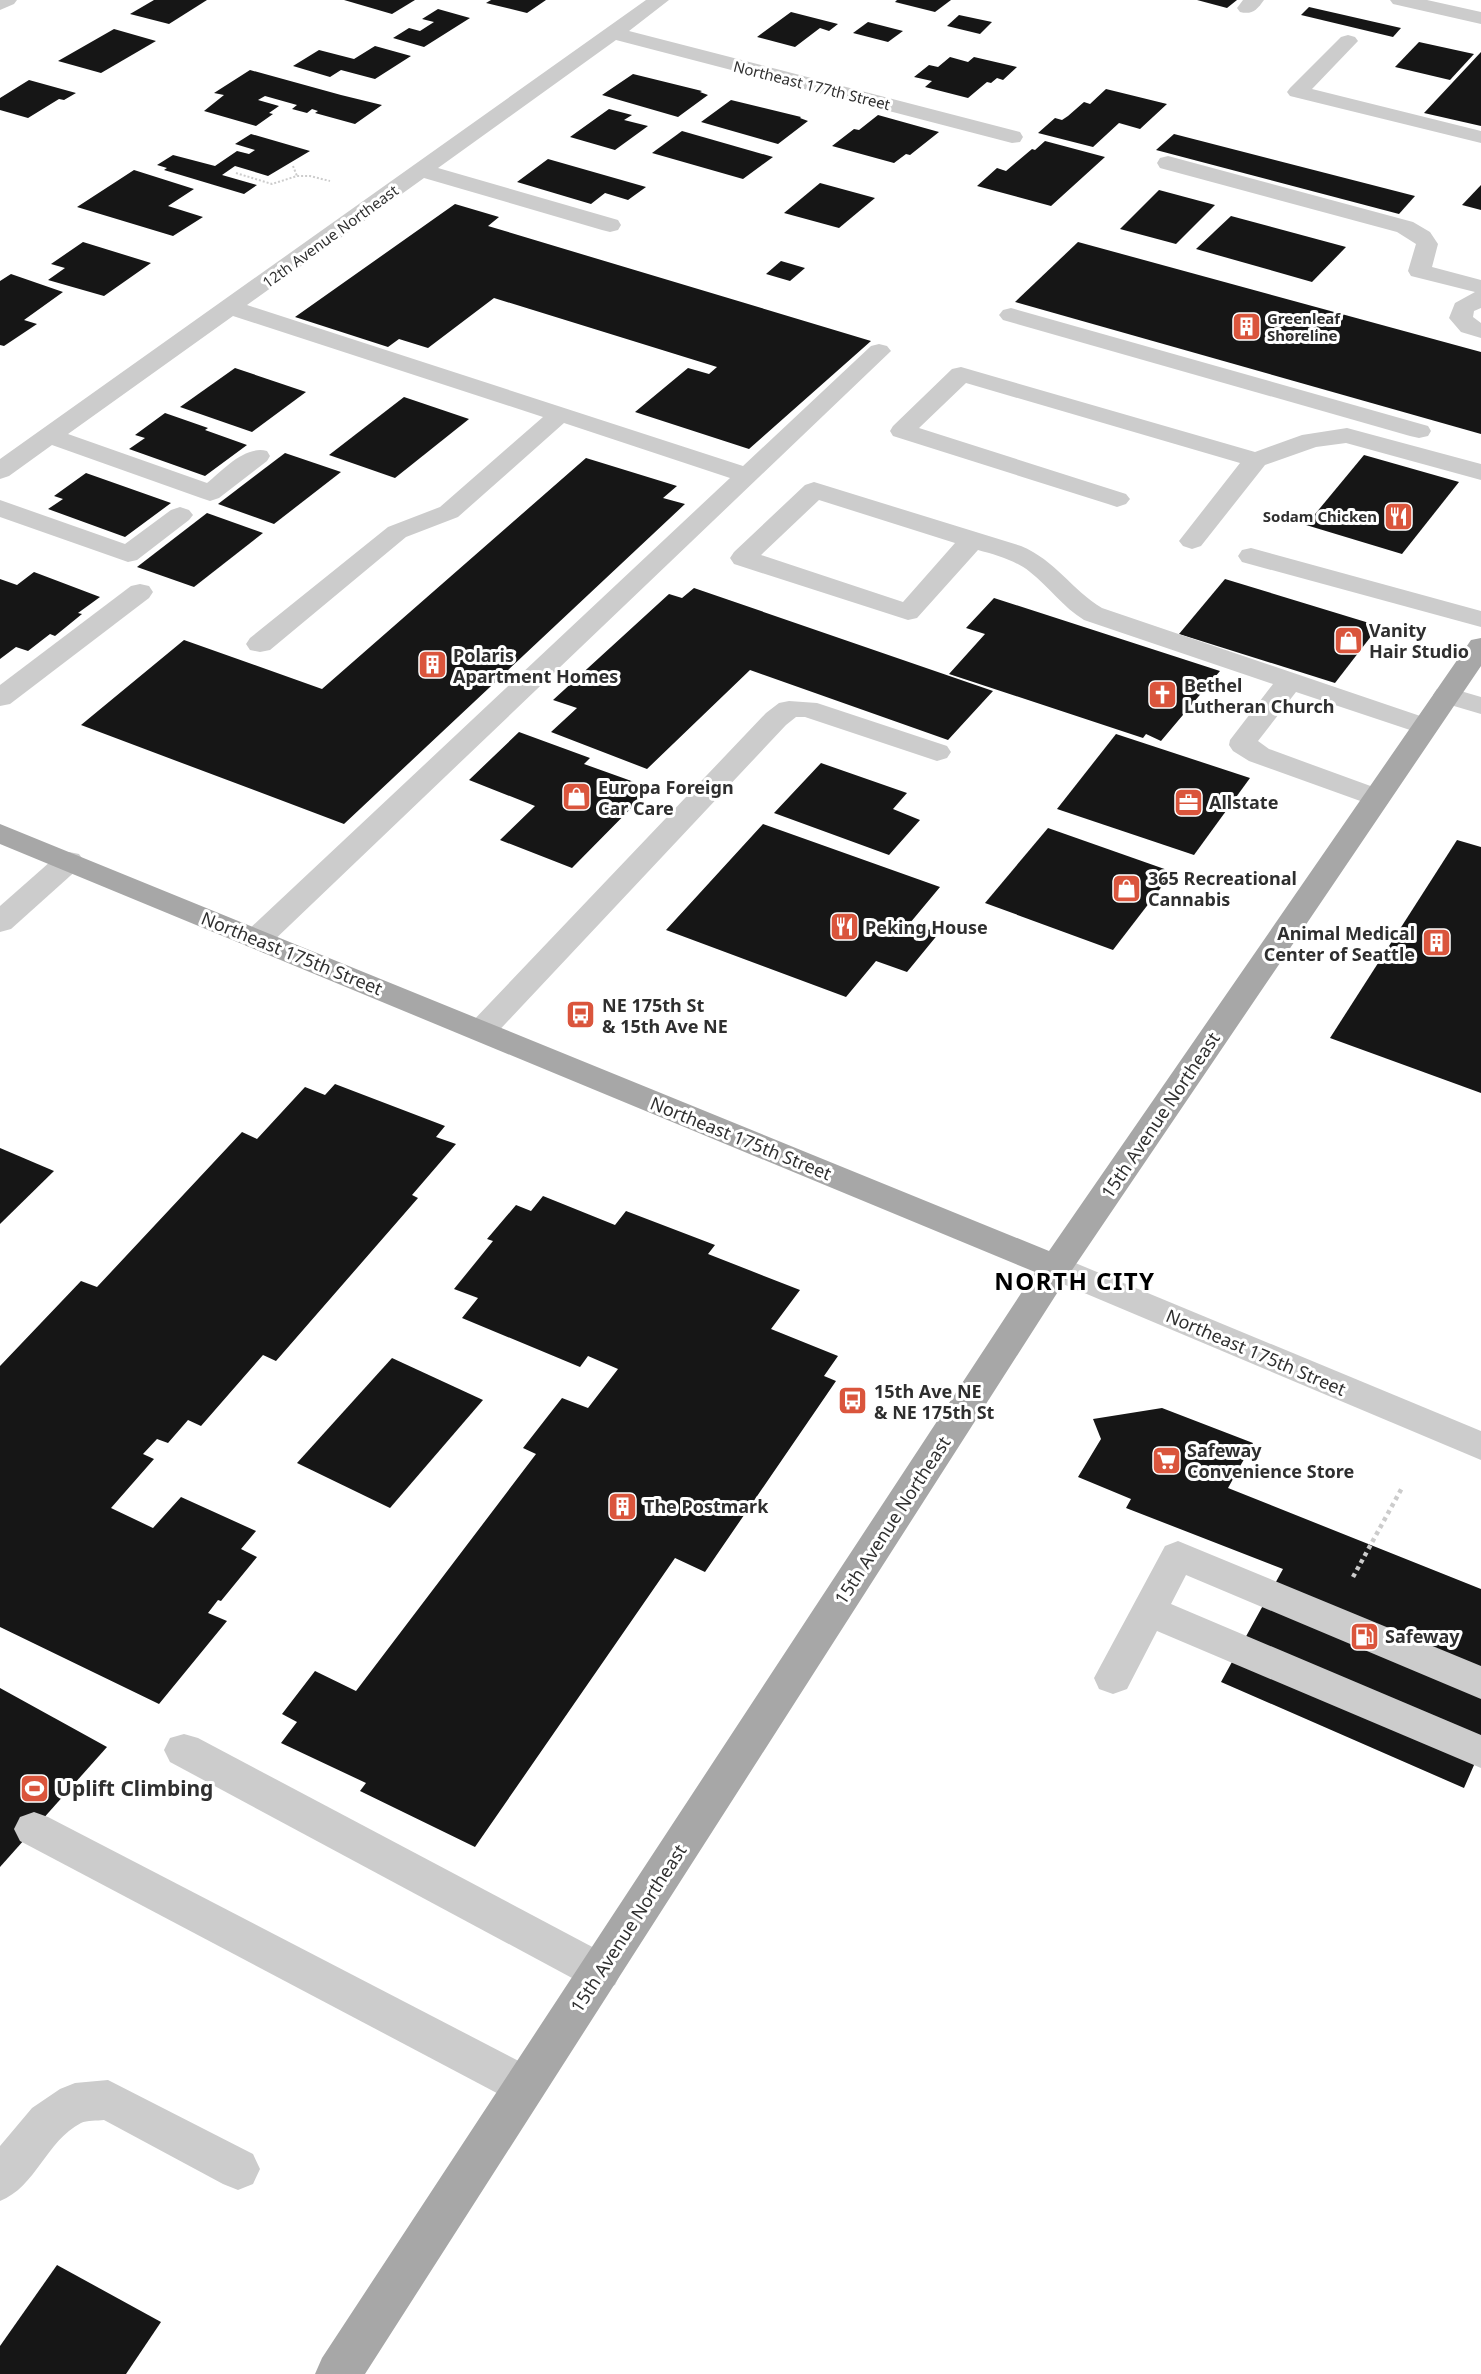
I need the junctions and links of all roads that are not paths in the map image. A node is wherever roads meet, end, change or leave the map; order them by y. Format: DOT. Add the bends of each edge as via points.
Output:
graph roads {
  1 [pos="7,0"];
  2 [pos="659,0"];
  3 [pos="1400,0"];
  4 [pos="0,4"];
  5 [pos="1481,18"];
  6 [pos="613,33"];
  7 [pos="1348,40"];
  8 [pos="1012,136"];
  9 [pos="1481,137"];
  10 [pos="1168,163"];
  11 [pos="421,170"];
  12 [pos="610,225"];
  13 [pos="1481,287"];
  14 [pos="1481,298"];
  15 [pos="230,307"];
  16 [pos="1011,315"];
  17 [pos="1481,332"];
  18 [pos="879,351"];
  19 [pos="560,414"];
  20 [pos="49,436"];
  21 [pos="1461,450"];
  22 [pos="258,456"];
  23 [pos="1256,460"];
  24 [pos="0,471"];
  25 [pos="1481,472"];
  26 [pos="747,475"];
  27 [pos="1117,499"];
  28 [pos="0,508"];
  29 [pos="180,515"];
  30 [pos="972,540"];
  31 [pos="1192,541"];
  32 [pos="1251,556"];
  33 [pos="140,592"];
  34 [pos="1481,619"];
  35 [pos="260,644"];
  36 [pos="1481,646"];
  37 [pos="1290,681"];
  38 [pos="1447,695"];
  39 [pos="0,698"];
  40 [pos="1481,706"];
  41 [pos="1425,727"];
  42 [pos="937,752"];
  43 [pos="1377,798"];
  44 [pos="0,833"];
  45 [pos="69,861"];
  46 [pos="0,922"];
  47 [pos="257,939"];
  48 [pos="481,1031"];
  49 [pos="1056,1267"];
  50 [pos="1481,1446"];
  51 [pos="1148,1611"];
  52 [pos="1113,1678"];
  53 [pos="1481,1683"];
  54 [pos="183,1750"];
  55 [pos="1481,1752"];
  56 [pos="34,1828"];
  57 [pos="600,1972"];
  58 [pos="525,2086"];
  59 [pos="238,2169"];
  60 [pos="0,2180"];
  61 [pos="338,2374"];
  1 -- 4 [label="street"];
  2 -- 6 [label="street, 12th Avenue Northeast"];
  3 -- 5 [label="street"];
  6 -- 8 [label="street, Northeast 177th Street"];
  6 -- 11 [label="street, 12th Avenue Northeast"];
  7 -- 9 [label="street" via="1296,92"];
  10 -- 13 [label="street" via="1405,227 1427,244 1419,271"];
  11 -- 12 [label="street"];
  11 -- 15 [label="street, 12th Avenue Northeast"];
  14 -- 17 [label="street" via="1463,308 1461,318"];
  15 -- 19 [label="street"];
  15 -- 20 [label="street, 12th Avenue Northeast"];
  16 -- 21 [label="street"];
  18 -- 26 [label="street"];
  19 -- 26 [label="street"];
  19 -- 35 [label="street" via="449,512 397,532"];
  20 -- 22 [label="street" via="210,493"];
  20 -- 24 [label="street, 12th Avenue Northeast"];
  21 -- 23 [label="street" via="1347,435 1311,440"];
  21 -- 25 [label="street"];
  23 -- 27 [label="street" via="961,374 902,431"];
  23 -- 31 [label="street"];
  26 -- 47 [label="street"];
  28 -- 29 [label="street" via="128,554"];
  30 -- 30 [label="street" via="814,490 743,558 908,612"];
  30 -- 37 [label="street" via="1041,567 1077,606 1093,614"];
  32 -- 34 [label="street"];
  33 -- 39 [label="street"];
  36 -- 38 [label="main road, 15th Avenue Northeast"];
  37 -- 41 [label="street"];
  37 -- 43 [label="street" via="1243,746"];
  38 -- 40 [label="street"];
  38 -- 41 [label="main road, 15th Avenue Northeast"];
  41 -- 43 [label="main road, 15th Avenue Northeast"];
  42 -- 48 [label="street" via="807,709 789,709"];
  43 -- 49 [label="main road, 15th Avenue Northeast"];
  44 -- 45 [label="main road, Northeast 175th Street"];
  45 -- 46 [label="street"];
  45 -- 47 [label="main road, Northeast 175th Street"];
  47 -- 48 [label="main road, Northeast 175th Street"];
  48 -- 49 [label="main road, Northeast 175th Street"];
  49 -- 50 [label="street, Northeast 175th Street"];
  49 -- 57 [label="main road, 15th Avenue Northeast"];
  51 -- 52 [label="street"];
  51 -- 53 [label="street" via="1178,1556"];
  51 -- 55 [label="street"];
  54 -- 57 [label="street"];
  56 -- 58 [label="street"];
  57 -- 58 [label="main road, 15th Avenue Northeast"];
  58 -- 61 [label="main road, 15th Avenue Northeast"];
  59 -- 60 [label="street" via="108,2100 75,2103 46,2122"];
}
